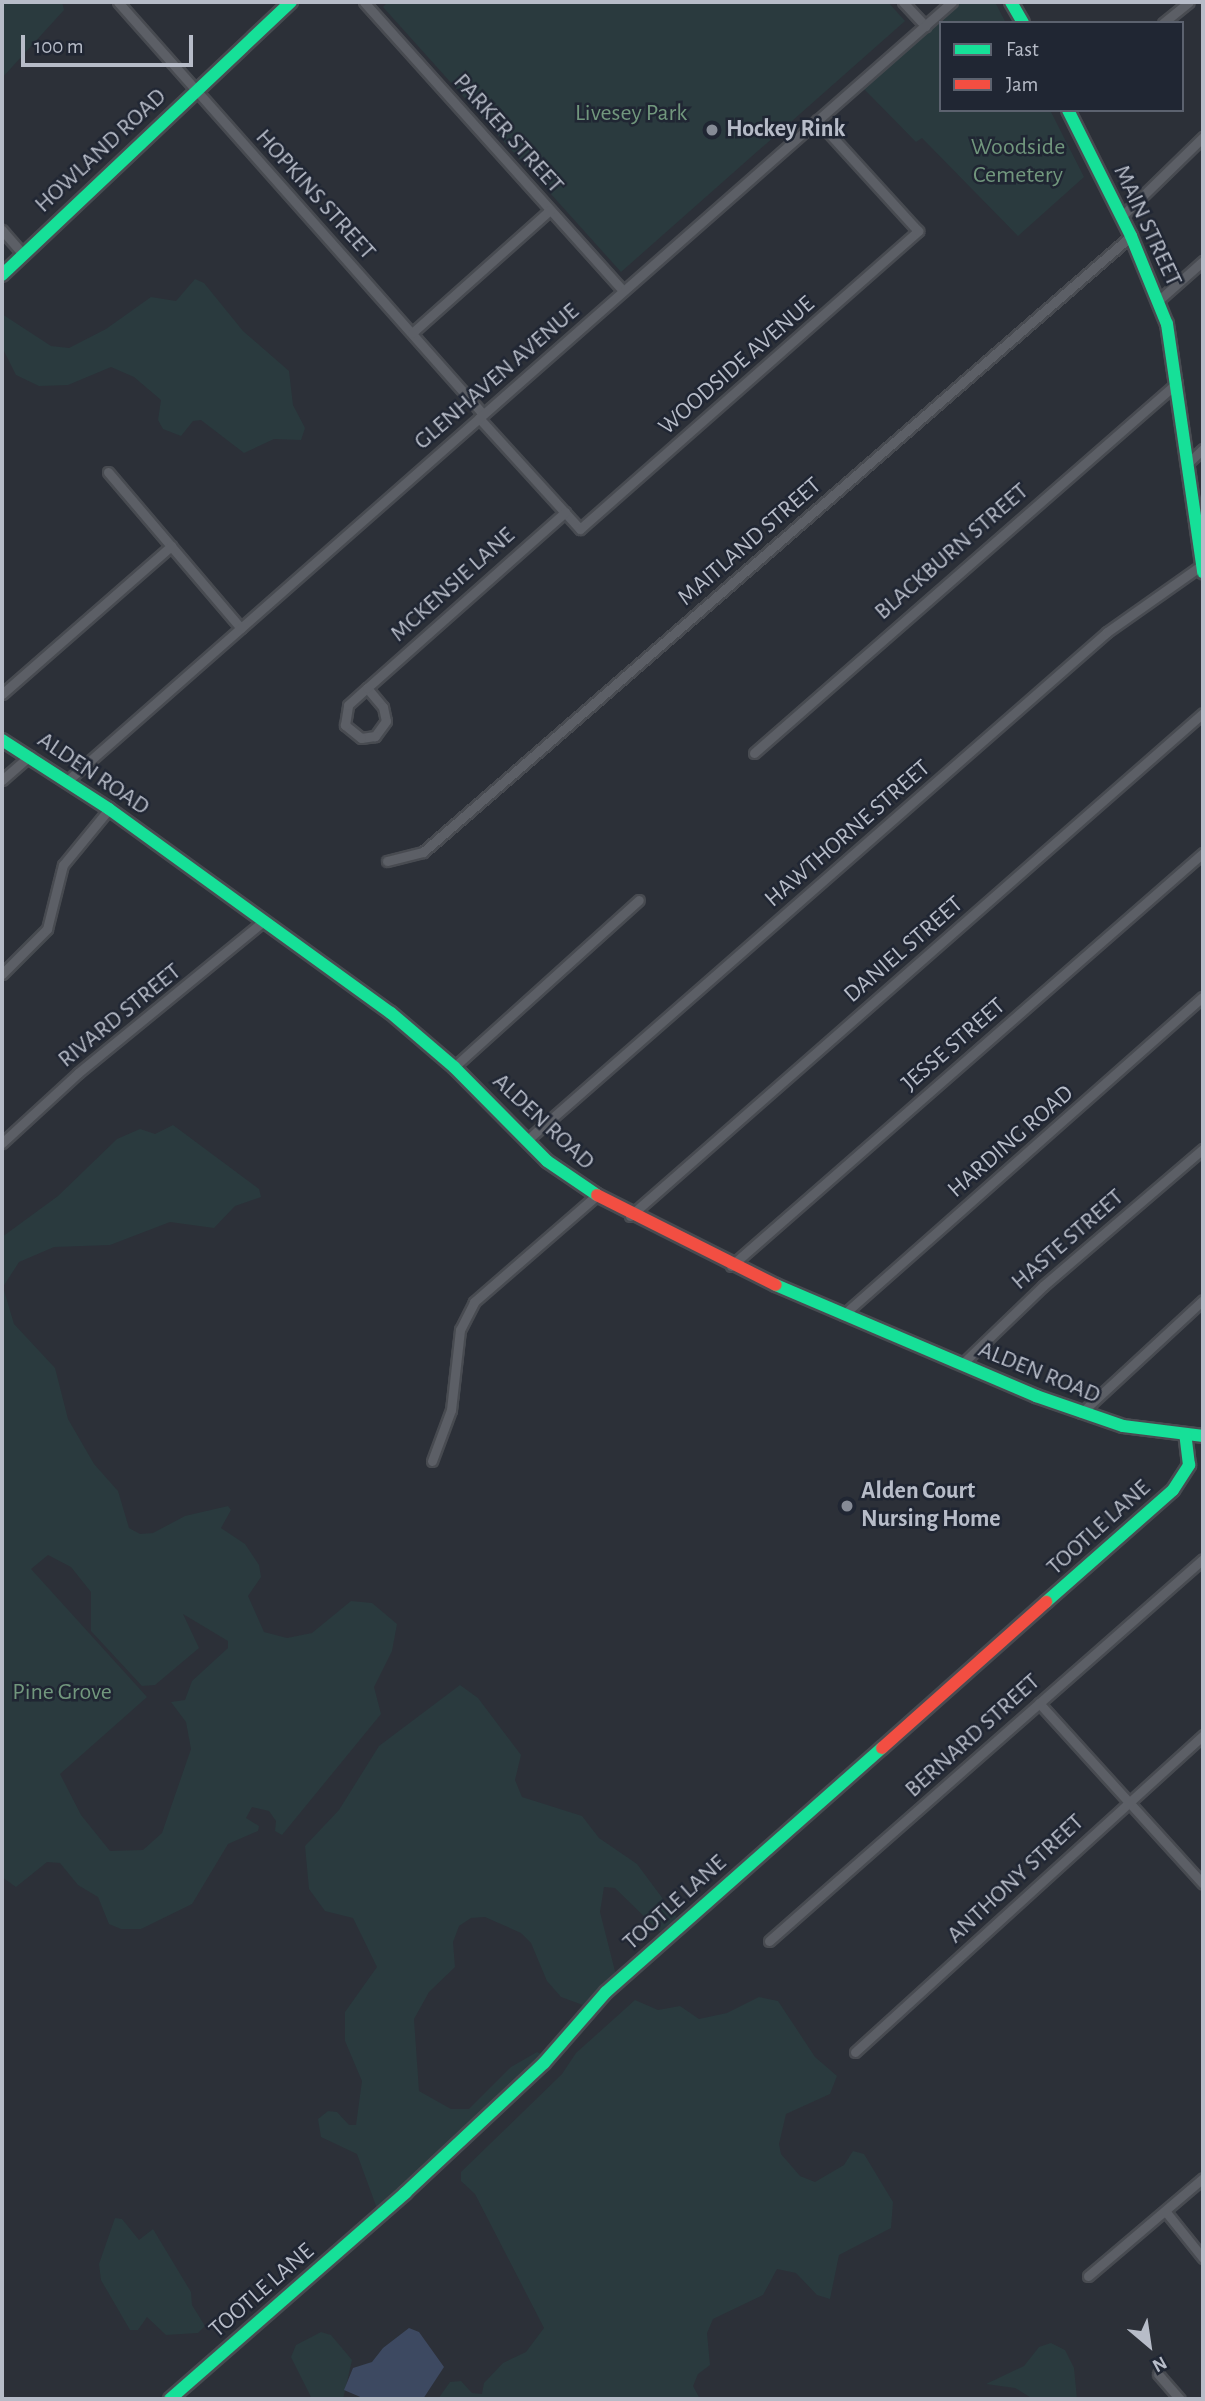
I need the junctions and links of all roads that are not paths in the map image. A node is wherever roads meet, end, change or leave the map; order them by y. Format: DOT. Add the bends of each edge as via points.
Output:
graph roads {
  1 [pos="118,2"];
  2 [pos="292,2"];
  3 [pos="364,2"];
  4 [pos="903,2"];
  5 [pos="952,2"];
  6 [pos="1011,2"];
  7 [pos="1189,2"];
  8 [pos="1022,21"];
  9 [pos="1165,21"];
  10 [pos="925,26"];
  11 [pos="197,90"];
  12 [pos="1069,112"];
  13 [pos="817,120"];
  14 [pos="1203,137"];
  15 [pos="550,210"];
  16 [pos="1121,217"];
  17 [pos="2,230"];
  18 [pos="1131,236"];
  19 [pos="23,254"];
  20 [pos="1203,261"];
  21 [pos="2,275"];
  22 [pos="623,291"];
  23 [pos="1159,300"];
  24 [pos="412,333"];
  25 [pos="1177,383"];
  26 [pos="481,416"];
  27 [pos="1203,449"];
  28 [pos="1189,462"];
  29 [pos="108,472"];
  30 [pos="565,512"];
  31 [pos="580,529"];
  32 [pos="171,546"];
  33 [pos="1202,565"];
  34 [pos="1203,572"];
  35 [pos="241,628"];
  36 [pos="367,688"];
  37 [pos="2,694"];
  38 [pos="1203,713"];
  39 [pos="2,740"];
  40 [pos="754,753"];
  41 [pos="30,756"];
  42 [pos="2,780"];
  43 [pos="67,781"];
  44 [pos="109,809"];
  45 [pos="1203,853"];
  46 [pos="387,861"];
  47 [pos="639,900"];
  48 [pos="264,921"];
  49 [pos="2,974"];
  50 [pos="1203,997"];
  51 [pos="454,1067"];
  52 [pos="526,1141"];
  53 [pos="2,1143"];
  54 [pos="1203,1149"];
  55 [pos="596,1196"];
  56 [pos="629,1216"];
  57 [pos="731,1266"];
  58 [pos="1203,1300"];
  59 [pos="843,1315"];
  60 [pos="962,1364"];
  61 [pos="1082,1413"];
  62 [pos="1185,1434"];
  63 [pos="1203,1436"];
  64 [pos="432,1461"];
  65 [pos="1203,1559"];
  66 [pos="1039,1703"];
  67 [pos="1203,1735"];
  68 [pos="1130,1800"];
  69 [pos="1203,1884"];
  70 [pos="769,1941"];
  71 [pos="855,2052"];
  72 [pos="1203,2178"];
  73 [pos="1166,2212"];
  74 [pos="1203,2258"];
  75 [pos="1088,2276"];
  76 [pos="1158,2375"];
  77 [pos="170,2399"];
  78 [pos="1180,2399"];
  1 -- 11 [label="street, HOPKINS STREET"];
  2 -- 11 [label="main road, HOWLAND ROAD"];
  3 -- 15 [label="street, PARKER STREET"];
  4 -- 10 [label="street"];
  5 -- 10 [label="street, GLENHAVEN AVENUE"];
  6 -- 8 [label="main road"];
  7 -- 9 [label="street"];
  10 -- 13 [label="street, GLENHAVEN AVENUE"];
  11 -- 19 [label="main road, HOWLAND ROAD"];
  11 -- 24 [label="street, HOPKINS STREET"];
  12 -- 16 [label="main road, MAIN STREET"];
  13 -- 22 [label="street, GLENHAVEN AVENUE"];
  13 -- 31 [label="street, WOODSIDE AVENUE" via="918,231"];
  14 -- 16 [label="street"];
  15 -- 22 [label="street, PARKER STREET"];
  15 -- 24 [label="street"];
  16 -- 18 [label="main road, MAIN STREET"];
  17 -- 19 [label="street"];
  18 -- 23 [label="main road, MAIN STREET"];
  18 -- 46 [label="street, MAITLAND STREET" via="423,852"];
  19 -- 21 [label="main road, HOWLAND ROAD"];
  20 -- 23 [label="street"];
  22 -- 26 [label="street, GLENHAVEN AVENUE"];
  23 -- 25 [label="main road, MAIN STREET"];
  24 -- 26 [label="street, HOPKINS STREET"];
  25 -- 28 [label="main road, MAIN STREET"];
  25 -- 40 [label="street, BLACKBURN STREET"];
  26 -- 30 [label="street, HOPKINS STREET"];
  26 -- 35 [label="street, GLENHAVEN AVENUE"];
  27 -- 28 [label="street"];
  28 -- 33 [label="main road, MAIN STREET"];
  29 -- 32 [label="street"];
  30 -- 31 [label="street, HOPKINS STREET"];
  30 -- 36 [label="street, MCKENSIE LANE"];
  32 -- 35 [label="street"];
  32 -- 37 [label="street"];
  33 -- 34 [label="main road, MAIN STREET"];
  33 -- 52 [label="street, HAWTHORNE STREET" via="1107,632"];
  35 -- 43 [label="street, GLENHAVEN AVENUE"];
  36 -- 36 [label="street, MCKENSIE LANE" via="383,707 386,721 375,736 361,738 347,729 344,717 348,705"];
  38 -- 56 [label="street, DANIEL STREET"];
  39 -- 41 [label="main road, ALDEN ROAD"];
  41 -- 42 [label="street"];
  41 -- 43 [label="main road, ALDEN ROAD"];
  43 -- 44 [label="main road, ALDEN ROAD"];
  44 -- 48 [label="main road, ALDEN ROAD"];
  44 -- 49 [label="street" via="63,865 47,929"];
  45 -- 57 [label="street, JESSE STREET"];
  47 -- 51 [label="street"];
  48 -- 51 [label="main road, ALDEN ROAD" via="391,1013"];
  48 -- 53 [label="street, RIVARD STREET" via="78,1073"];
  50 -- 59 [label="street, HARDING ROAD"];
  51 -- 52 [label="main road, ALDEN ROAD"];
  52 -- 55 [label="main road, ALDEN ROAD"];
  54 -- 60 [label="street, HASTE STREET" via="1043,1286"];
  55 -- 56 [label="main road, ALDEN ROAD"];
  55 -- 64 [label="street" via="474,1302 460,1330 451,1410"];
  56 -- 57 [label="main road, ALDEN ROAD"];
  57 -- 59 [label="main road, ALDEN ROAD"];
  58 -- 61 [label="street"];
  59 -- 60 [label="main road, ALDEN ROAD"];
  60 -- 61 [label="main road, ALDEN ROAD"];
  61 -- 62 [label="main road, ALDEN ROAD" via="1123,1426"];
  62 -- 63 [label="main road, ALDEN ROAD"];
  62 -- 77 [label="main road, TOOTLE LANE" via="1189,1465 1173,1490 606,1992 544,2063 485,2119"];
  65 -- 66 [label="street, BERNARD STREET"];
  66 -- 68 [label="street"];
  66 -- 70 [label="street, BERNARD STREET"];
  67 -- 68 [label="street, ANTHONY STREET"];
  68 -- 69 [label="street"];
  68 -- 71 [label="street, ANTHONY STREET"];
  72 -- 73 [label="street"];
  73 -- 74 [label="street"];
  73 -- 75 [label="street"];
  76 -- 78 [label="street"];
}
